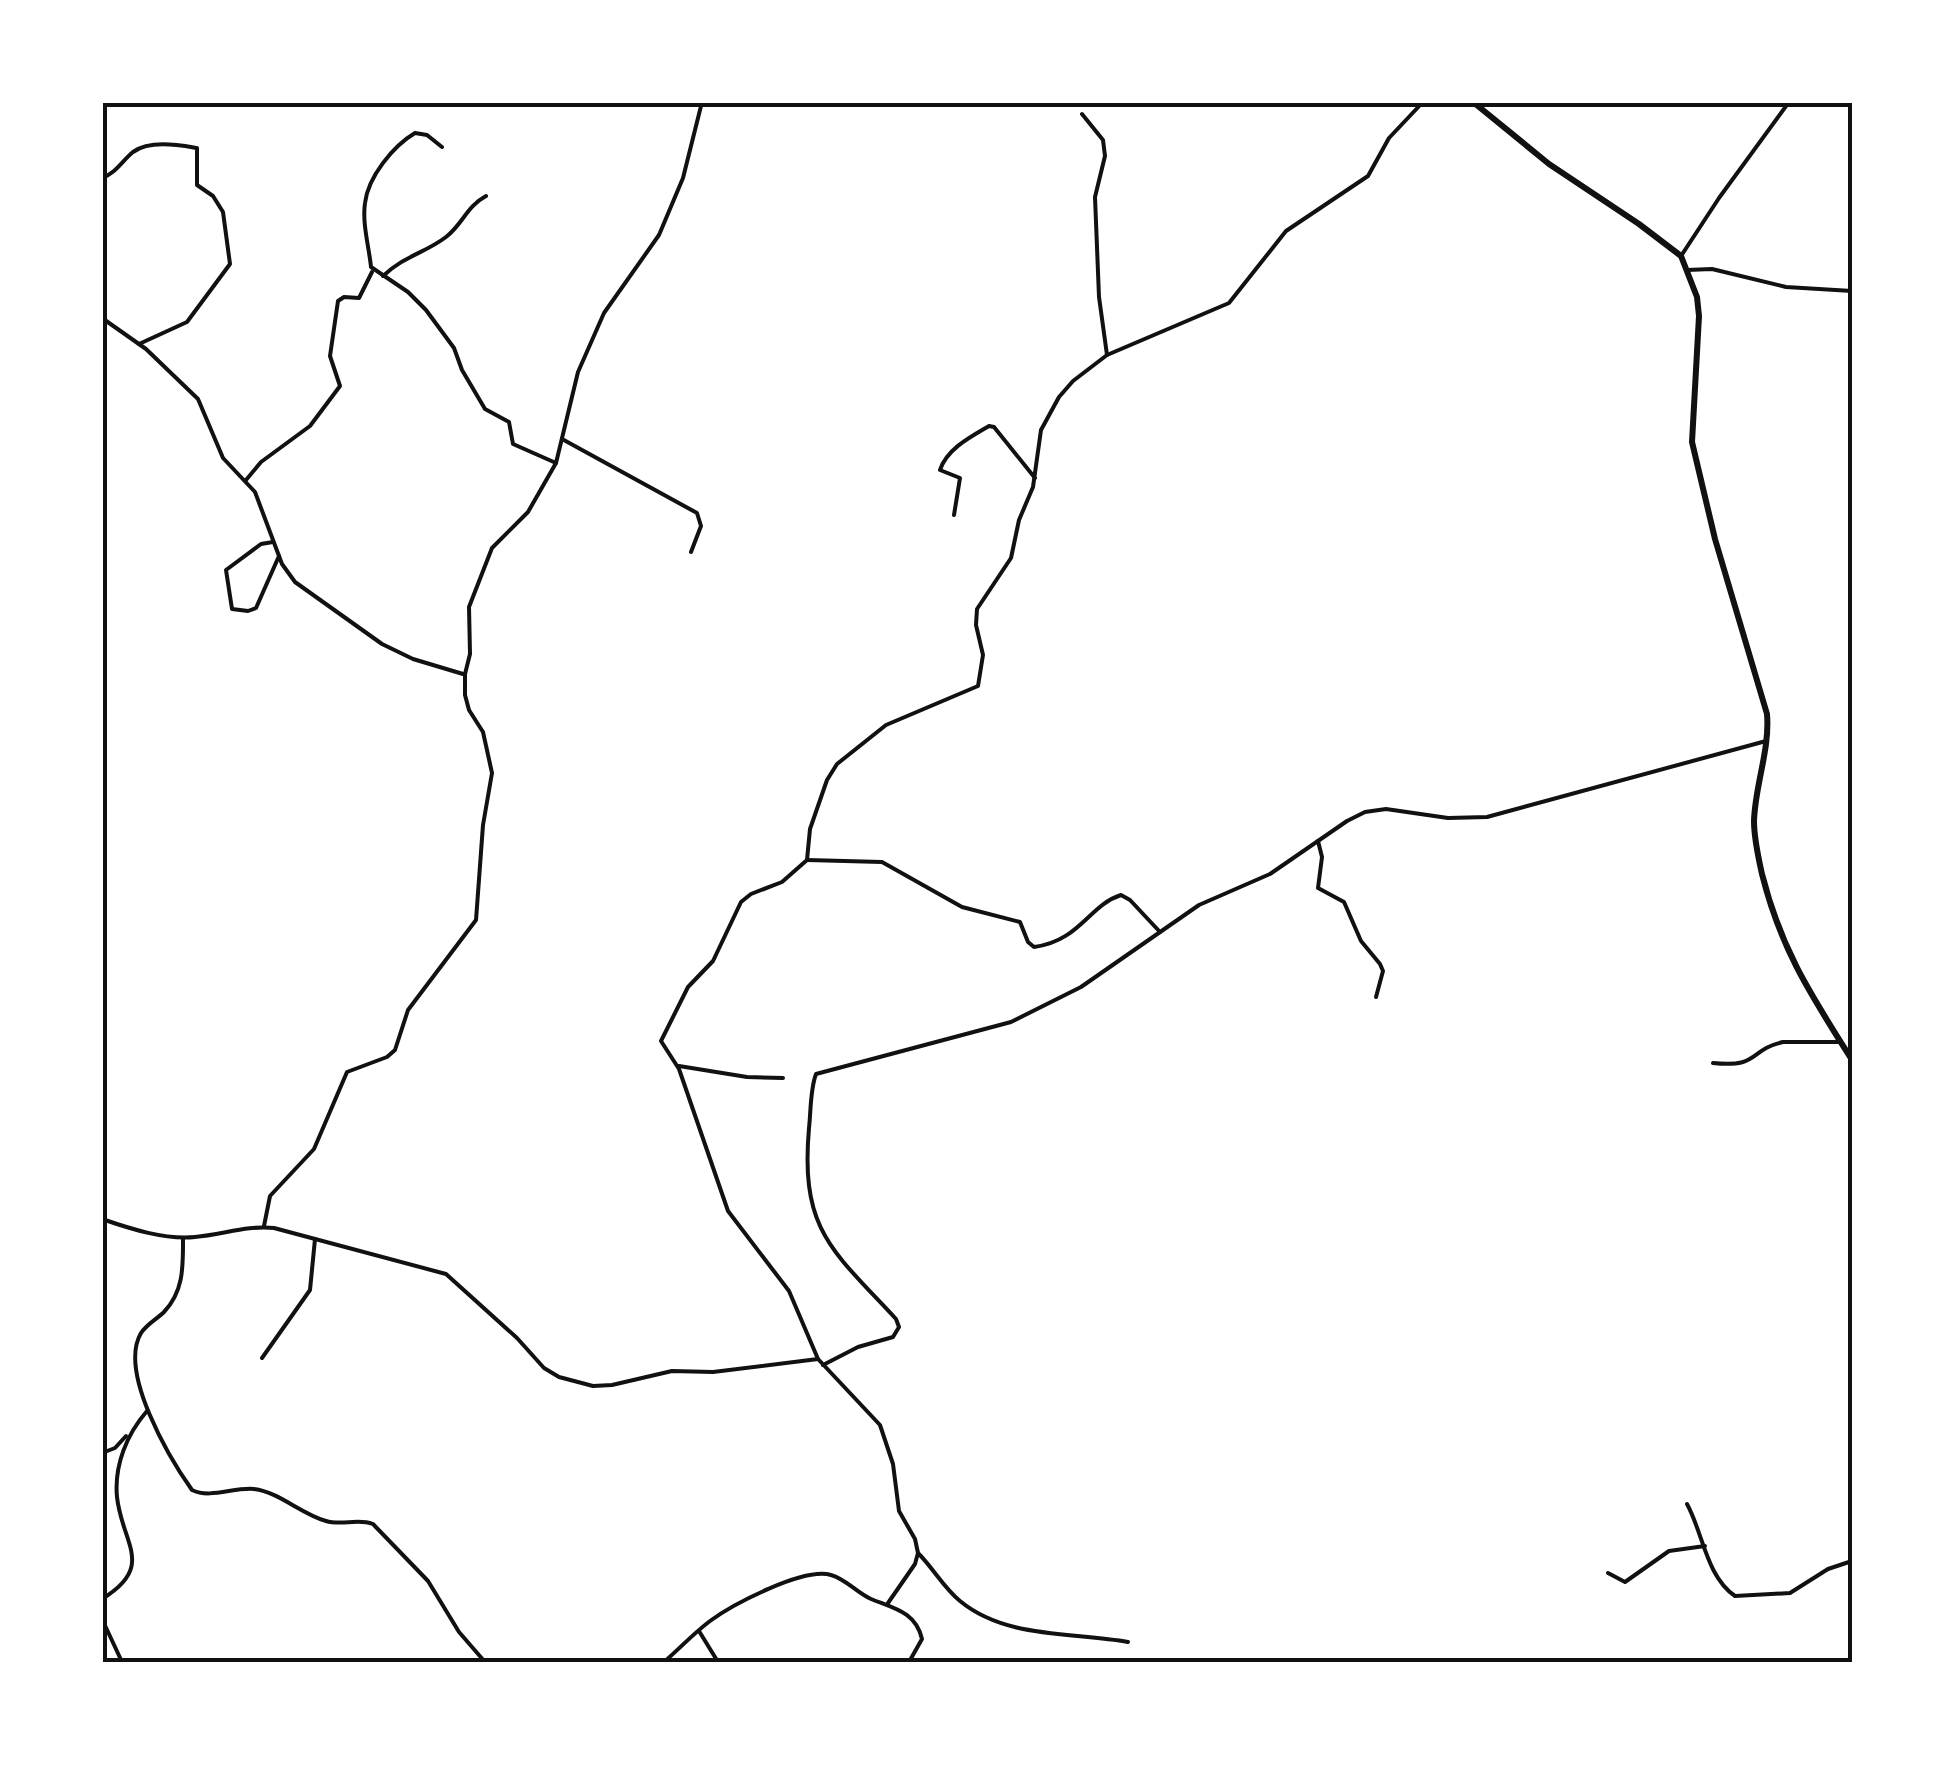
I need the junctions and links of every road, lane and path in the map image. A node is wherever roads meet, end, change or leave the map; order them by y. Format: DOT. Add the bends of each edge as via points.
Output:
graph roads {
  1 [pos="702,102"];
  2 [pos="1424,102"];
  3 [pos="1472,102"];
  4 [pos="1790,102"];
  5 [pos="1082,114"];
  6 [pos="442,147"];
  7 [pos="102,178"];
  8 [pos="486,196"];
  9 [pos="1681,256"];
  10 [pos="1688,270"];
  11 [pos="373,271"];
  12 [pos="383,276"];
  13 [pos="1852,291"];
  14 [pos="102,318"];
  15 [pos="139,344"];
  16 [pos="1107,355"];
  17 [pos="562,439"];
  18 [pos="556,463"];
  19 [pos="1035,478"];
  20 [pos="246,480"];
  21 [pos="954,515"];
  22 [pos="273,542"];
  23 [pos="691,552"];
  24 [pos="278,556"];
  25 [pos="464,674"];
  26 [pos="1767,741"];
  27 [pos="1318,841"];
  28 [pos="807,860"];
  29 [pos="1160,932"];
  30 [pos="1376,997"];
  31 [pos="1841,1042"];
  32 [pos="1852,1060"];
  33 [pos="1713,1063"];
  34 [pos="678,1066"];
  35 [pos="783,1078"];
  36 [pos="102,1219"];
  37 [pos="264,1226"];
  38 [pos="182,1238"];
  39 [pos="315,1238"];
  40 [pos="262,1358"];
  41 [pos="818,1359"];
  42 [pos="822,1364"];
  43 [pos="147,1411"];
  44 [pos="130,1431"];
  45 [pos="102,1453"];
  46 [pos="1687,1504"];
  47 [pos="1705,1546"];
  48 [pos="918,1553"];
  49 [pos="1852,1561"];
  50 [pos="1608,1573"];
  51 [pos="102,1599"];
  52 [pos="888,1603"];
  53 [pos="102,1619"];
  54 [pos="699,1631"];
  55 [pos="1128,1642"];
  56 [pos="122,1662"];
  57 [pos="485,1662"];
  58 [pos="664,1662"];
  59 [pos="718,1662"];
  60 [pos="909,1662"];
  1 -- 17 [label="street" via="683,178 659,235 600,322 574,384"];
  2 -- 16 [label="street" via="1389,138 1368,176 1286,231 1230,303"];
  3 -- 9 [label="main road"];
  4 -- 9 [label="street"];
  5 -- 16 [label="street" via="1098,132 1105,156 1095,198"];
  6 -- 11 [label="street" via="415,133 368,189 364,209"];
  7 -- 15 [label="street" via="138,149 197,148 197,185 224,214 226,274 181,328"];
  8 -- 12 [label="street" via="451,233"];
  9 -- 10 [label="main road"];
  10 -- 13 [label="street" via="1712,268 1786,287"];
  10 -- 26 [label="main road" via="1699,316 1692,442 1764,701"];
  11 -- 12 [label="street"];
  11 -- 20 [label="street" via="360,298 338,301 330,356 340,386 310,426"];
  12 -- 18 [label="street" via="426,310 485,409 509,422 513,444"];
  14 -- 15 [label="street"];
  15 -- 20 [label="street" via="198,399 222,458"];
  16 -- 19 [label="street" via="1073,380 1048,414"];
  17 -- 18 [label="street"];
  17 -- 23 [label="street" via="698,512 701,526"];
  18 -- 25 [label="street" via="528,512 492,548 469,607"];
  19 -- 21 [label="street" via="989,426 954,448 940,466 960,478"];
  19 -- 28 [label="street" via="1011,558 977,610 983,655 978,686 886,725 837,764 810,829"];
  20 -- 22 [label="street"];
  22 -- 24 [label="street"];
  22 -- 24 [label="street" via="226,570 232,609 256,608"];
  24 -- 25 [label="street" via="295,582 382,644"];
  25 -- 37 [label="street" via="466,702 484,732 492,773 476,920 408,1010 395,1050 347,1072 314,1149 270,1196"];
  26 -- 27 [label="street" via="1486,817 1365,812"];
  26 -- 31 [label="main road" via="1754,826 1769,902 1793,965"];
  27 -- 29 [label="street"];
  27 -- 30 [label="street" via="1318,888 1344,902 1380,964"];
  28 -- 29 [label="street" via="887,864 962,907 1020,922 1034,947 1068,936 1117,896 1130,900"];
  28 -- 34 [label="street" via="782,882 745,898 713,962 688,986 662,1042"];
  29 -- 42 [label="street" via="1080,987 1010,1022 816,1074 806,1165 810,1196 830,1247 899,1326 893,1337"];
  31 -- 32 [label="main road"];
  31 -- 33 [label="street" via="1783,1042 1744,1065"];
  34 -- 35 [label="street"];
  34 -- 41 [label="street" via="728,1211 789,1290"];
  36 -- 38 [label="street"];
  37 -- 38 [label="street"];
  37 -- 39 [label="street"];
  38 -- 43 [label="street" via="181,1284 138,1341"];
  39 -- 40 [label="street" via="310,1290"];
  39 -- 41 [label="street" via="446,1274 544,1368 593,1386 672,1371"];
  41 -- 42 [label="street"];
  42 -- 48 [label="street" via="880,1425 899,1511"];
  43 -- 44 [label="street"];
  43 -- 57 [label="street" via="196,1493 255,1490 329,1522 372,1524 428,1581"];
  44 -- 45 [label="street"];
  44 -- 51 [label="street" via="116,1484 132,1564 123,1586"];
  46 -- 47 [label="street"];
  47 -- 49 [label="street" via="1728,1592 1742,1598 1790,1593"];
  47 -- 50 [label="street" via="1670,1551 1625,1582"];
  48 -- 52 [label="street"];
  48 -- 55 [label="street" via="957,1599 989,1617 1016,1628"];
  52 -- 54 [label="street" via="830,1574 805,1575"];
  52 -- 60 [label="street" via="920,1631 920,1647"];
  53 -- 56 [label="street"];
  54 -- 58 [label="street"];
  54 -- 59 [label="street"];
}
